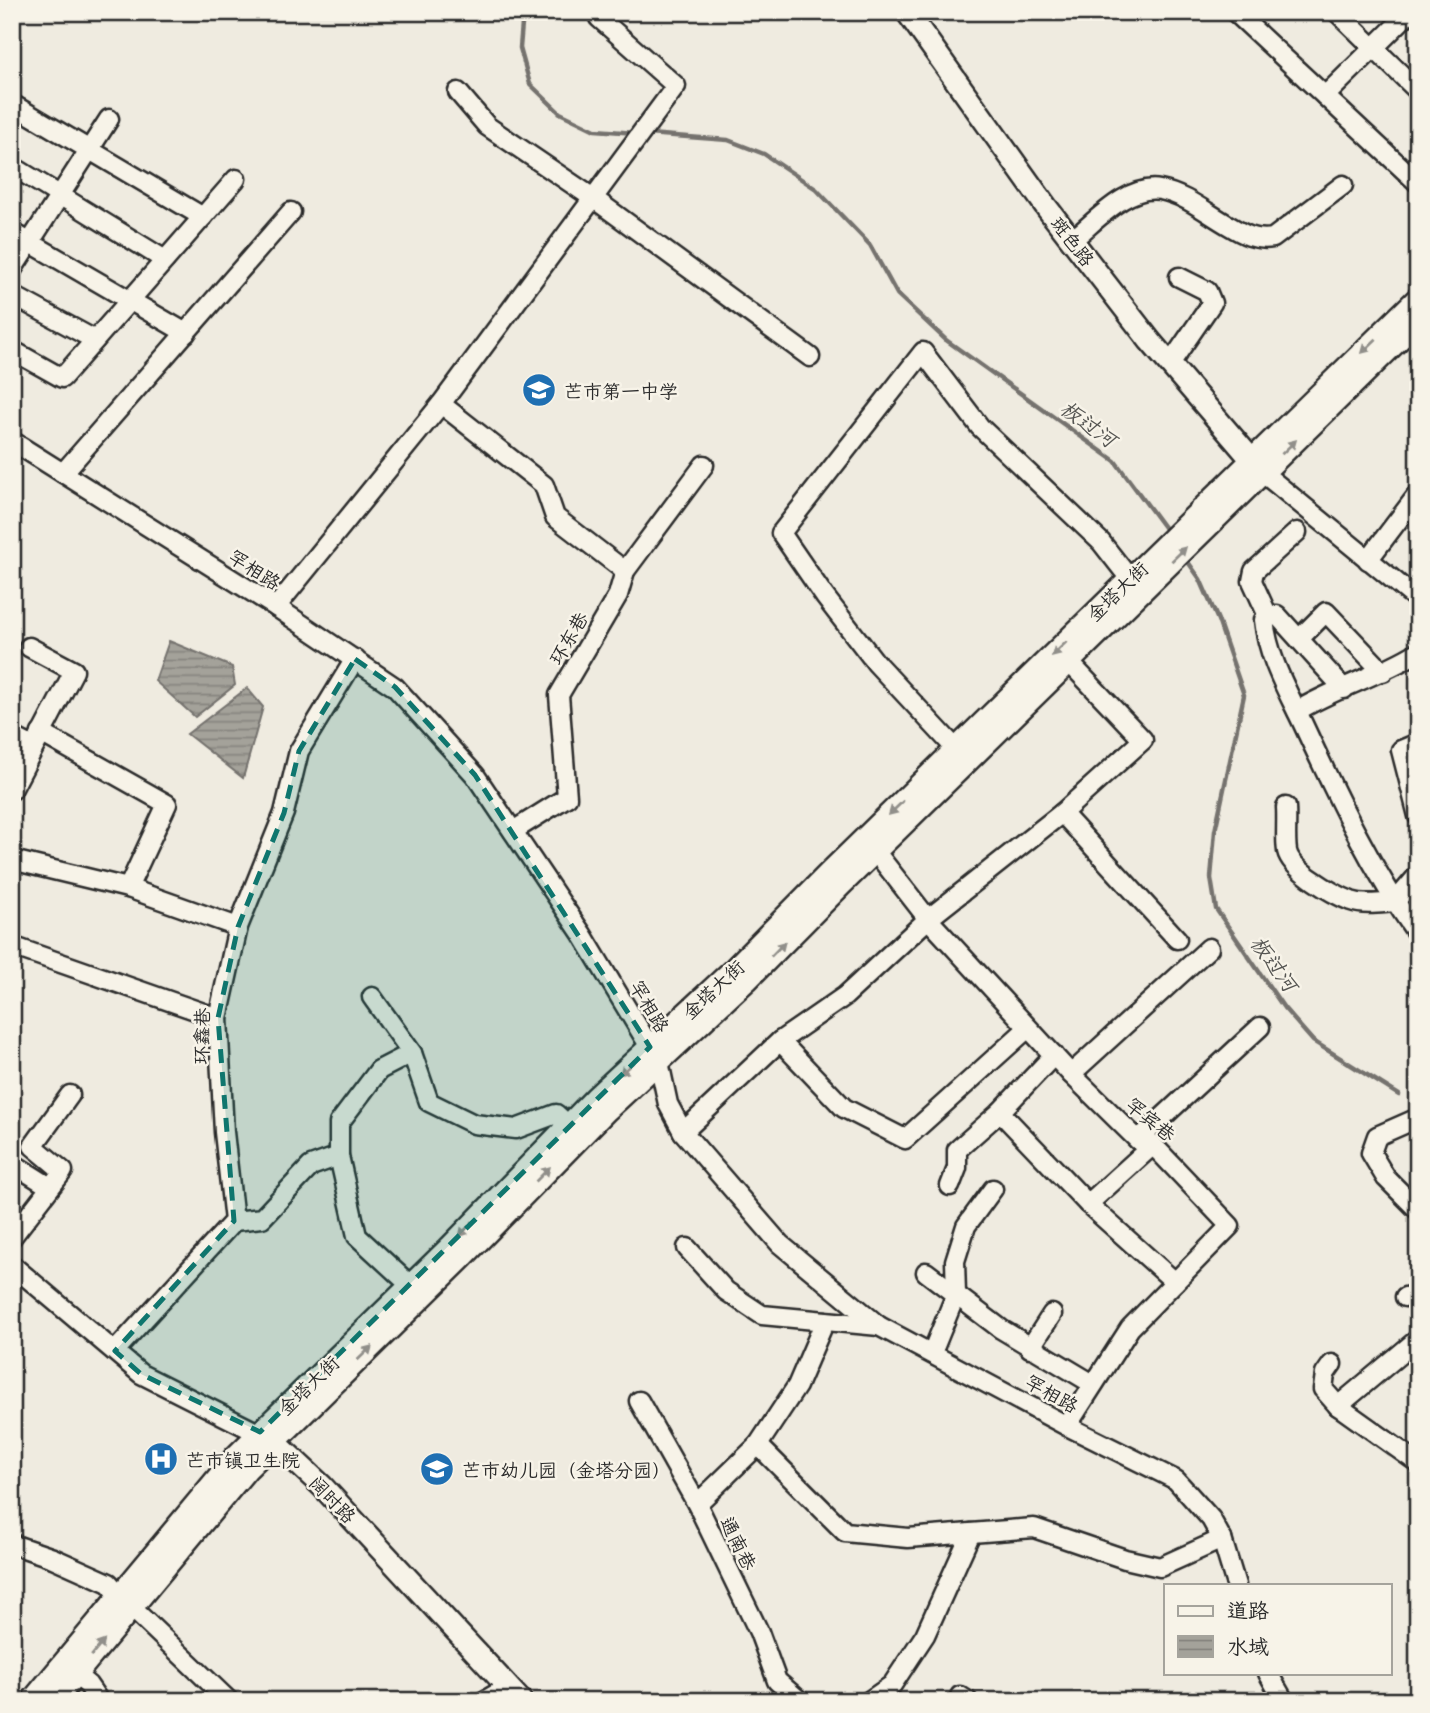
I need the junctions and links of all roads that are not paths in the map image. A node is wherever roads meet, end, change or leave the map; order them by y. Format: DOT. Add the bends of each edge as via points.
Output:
graph roads {
  1 [pos="598,12"];
  2 [pos="907,12"];
  3 [pos="1236,12"];
  4 [pos="1337,12"];
  5 [pos="1410,12"];
  6 [pos="1373,47"];
  7 [pos="1418,91"];
  8 [pos="457,92"];
  9 [pos="1325,96"];
  10 [pos="12,104"];
  11 [pos="109,118"];
  12 [pos="89,151"];
  13 [pos="12,166"];
  14 [pos="236,179"];
  15 [pos="1418,183"];
  16 [pos="1343,185"];
  17 [pos="60,196"];
  18 [pos="593,198"];
  19 [pos="291,212"];
  20 [pos="203,217"];
  21 [pos="12,232"];
  22 [pos="1072,240"];
  23 [pos="30,243"];
  24 [pos="165,260"];
  25 [pos="12,270"];
  26 [pos="1179,278"];
  27 [pos="12,295"];
  28 [pos="1418,298"];
  29 [pos="130,300"];
  30 [pos="1418,321"];
  31 [pos="186,333"];
  32 [pos="95,340"];
  33 [pos="12,350"];
  34 [pos="810,357"];
  35 [pos="1170,364"];
  36 [pos="441,404"];
  37 [pos="12,441"];
  38 [pos="704,465"];
  39 [pos="1257,467"];
  40 [pos="63,473"];
  41 [pos="1418,494"];
  42 [pos="1297,532"];
  43 [pos="1368,560"];
  44 [pos="625,571"];
  45 [pos="1142,575"];
  46 [pos="1418,600"];
  47 [pos="276,607"];
  48 [pos="1269,618"];
  49 [pos="1299,639"];
  50 [pos="29,647"];
  51 [pos="1418,652"];
  52 [pos="355,659"];
  53 [pos="1069,662"];
  54 [pos="1383,672"];
  55 [pos="1344,689"];
  56 [pos="1297,711"];
  57 [pos="12,736"];
  58 [pos="37,740"];
  59 [pos="1418,743"];
  60 [pos="956,749"];
  61 [pos="12,790"];
  62 [pos="1286,807"];
  63 [pos="1062,813"];
  64 [pos="1418,816"];
  65 [pos="513,831"];
  66 [pos="875,851"];
  67 [pos="12,860"];
  68 [pos="1418,875"];
  69 [pos="128,888"];
  70 [pos="1395,902"];
  71 [pos="928,919"];
  72 [pos="238,927"];
  73 [pos="1418,935"];
  74 [pos="1177,939"];
  75 [pos="12,946"];
  76 [pos="1209,948"];
  77 [pos="372,997"];
  78 [pos="218,1018"];
  79 [pos="1260,1027"];
  80 [pos="1028,1028"];
  81 [pos="780,1041"];
  82 [pos="412,1053"];
  83 [pos="655,1054"];
  84 [pos="1054,1055"];
  85 [pos="1071,1074"];
  86 [pos="70,1095"];
  87 [pos="1000,1112"];
  88 [pos="1418,1118"];
  89 [pos="568,1125"];
  90 [pos="683,1132"];
  91 [pos="1146,1142"];
  92 [pos="339,1156"];
  93 [pos="12,1163"];
  94 [pos="950,1186"];
  95 [pos="50,1187"];
  96 [pos="993,1189"];
  97 [pos="1088,1204"];
  98 [pos="1418,1210"];
  99 [pos="234,1222"];
  100 [pos="12,1237"];
  101 [pos="687,1248"];
  102 [pos="12,1265"];
  103 [pos="926,1272"];
  104 [pos="1175,1282"];
  105 [pos="410,1285"];
  106 [pos="956,1294"];
  107 [pos="1052,1314"];
  108 [pos="825,1321"];
  109 [pos="879,1326"];
  110 [pos="1418,1339"];
  111 [pos="1030,1348"];
  112 [pos="115,1352"];
  113 [pos="932,1353"];
  114 [pos="1332,1364"];
  115 [pos="1093,1384"];
  116 [pos="639,1401"];
  117 [pos="1338,1406"];
  118 [pos="1067,1426"];
  119 [pos="267,1437"];
  120 [pos="758,1444"];
  121 [pos="1418,1464"];
  122 [pos="697,1504"];
  123 [pos="971,1533"];
  124 [pos="1222,1539"];
  125 [pos="12,1544"];
  126 [pos="1236,1584"];
  127 [pos="126,1602"];
  128 [pos="1269,1674"];
  129 [pos="76,1675"];
  130 [pos="514,1694"];
  131 [pos="32,1701"];
  132 [pos="54,1701"];
  133 [pos="99,1701"];
  134 [pos="229,1701"];
  135 [pos="484,1701"];
  136 [pos="800,1701"];
  137 [pos="869,1701"];
  138 [pos="1284,1701"];
  1 -- 18 [label="street" via="599,18 676,86"];
  2 -- 22 [label="main road, 斑色路"];
  3 -- 9 [label="street"];
  4 -- 6 [label="street"];
  5 -- 6 [label="street"];
  6 -- 7 [label="street"];
  6 -- 9 [label="street"];
  8 -- 18 [label="street" via="487,126"];
  9 -- 15 [label="street"];
  10 -- 12 [label="street"];
  11 -- 12 [label="street"];
  12 -- 17 [label="street"];
  12 -- 20 [label="street"];
  13 -- 17 [label="street"];
  14 -- 20 [label="street"];
  16 -- 22 [label="street" via="1273,238 1247,236 1157,189 1125,198"];
  17 -- 23 [label="street"];
  17 -- 24 [label="street"];
  18 -- 34 [label="street"];
  18 -- 36 [label="street"];
  19 -- 31 [label="street"];
  20 -- 24 [label="street"];
  21 -- 23 [label="street"];
  22 -- 35 [label="main road, 斑色路"];
  23 -- 25 [label="street"];
  23 -- 29 [label="street"];
  24 -- 29 [label="street"];
  26 -- 35 [label="street" via="1207,291 1212,303"];
  27 -- 32 [label="street"];
  28 -- 39 [label="main road, 金塔大街, one-way"];
  29 -- 31 [label="street"];
  29 -- 32 [label="street"];
  39 -- 30 [label="main road, 金塔大街, one-way"];
  31 -- 40 [label="street"];
  32 -- 33 [label="street" via="62,379"];
  35 -- 39 [label="main road, 斑色路"];
  36 -- 44 [label="street" via="544,485 555,517"];
  36 -- 47 [label="street"];
  37 -- 40 [label="street, 罕相路"];
  38 -- 44 [label="street, 环东巷"];
  39 -- 43 [label="street"];
  39 -- 45 [label="main road, 金塔大街"];
  40 -- 47 [label="street, 罕相路"];
  41 -- 43 [label="street"];
  42 -- 48 [label="street" via="1254,570 1252,581"];
  43 -- 46 [label="street"];
  44 -- 65 [label="street, 环东巷" via="618,595 559,695 567,797"];
  45 -- 53 [label="main road, 金塔大街"];
  45 -- 60 [label="main road, 金塔大街, one-way"];
  45 -- 60 [label="street" via="980,427 923,352 781,533 876,663"];
  47 -- 52 [label="street, 罕相路"];
  48 -- 49 [label="street" via="1277,615"];
  48 -- 56 [label="street" via="1264,620 1266,639"];
  49 -- 54 [label="street" via="1326,612"];
  49 -- 55 [label="street"];
  50 -- 58 [label="street" via="74,671"];
  51 -- 54 [label="street"];
  52 -- 65 [label="street, 罕相路" via="395,687 475,775"];
  52 -- 72 [label="street, 环鑫巷" via="299,751 284,813"];
  53 -- 63 [label="street" via="1143,740"];
  53 -- 66 [label="main road, 金塔大街"];
  54 -- 55 [label="street"];
  55 -- 56 [label="street"];
  56 -- 70 [label="street" via="1343,809"];
  57 -- 58 [label="street"];
  58 -- 61 [label="street"];
  58 -- 69 [label="street" via="167,804"];
  59 -- 64 [label="street" via="1401,750"];
  60 -- 83 [label="main road, 金塔大街, one-way"];
  62 -- 70 [label="street" via="1287,853 1307,876 1352,901"];
  63 -- 71 [label="street"];
  63 -- 74 [label="street"];
  65 -- 83 [label="street, 罕相路"];
  66 -- 71 [label="street, 罕宾巷"];
  83 -- 66 [label="main road, 金塔大街, one-way" via="747,980"];
  67 -- 69 [label="street"];
  68 -- 70 [label="street"];
  69 -- 72 [label="street"];
  70 -- 73 [label="street"];
  71 -- 80 [label="street, 罕宾巷"];
  71 -- 81 [label="street" via="845,996"];
  72 -- 78 [label="street, 环鑫巷"];
  75 -- 78 [label="street"];
  76 -- 85 [label="street"];
  77 -- 82 [label="street"];
  78 -- 99 [label="street, 环鑫巷"];
  79 -- 91 [label="street"];
  80 -- 81 [label="street" via="905,1139 844,1108"];
  80 -- 84 [label="street, 罕宾巷"];
  81 -- 90 [label="street"];
  82 -- 89 [label="street" via="429,1102 474,1124 516,1129 556,1114"];
  82 -- 92 [label="street" via="379,1070 340,1122"];
  83 -- 89 [label="main road, 金塔大街, one-way"];
  83 -- 90 [label="street, 罕相路" via="668,1104"];
  119 -- 83 [label="main road, 金塔大街, one-way" via="462,1258 607,1110"];
  84 -- 85 [label="street, 罕宾巷"];
  84 -- 87 [label="street"];
  85 -- 91 [label="street, 罕宾巷"];
  86 -- 95 [label="street" via="33,1146 63,1171"];
  87 -- 94 [label="street" via="957,1150"];
  87 -- 97 [label="street"];
  88 -- 98 [label="street" via="1377,1136 1371,1153 1387,1178"];
  89 -- 105 [label="main road, 金塔大街, one-way"];
  90 -- 109 [label="street, 罕相路" via="780,1244"];
  91 -- 97 [label="street"];
  91 -- 104 [label="street, 罕宾巷" via="1230,1226"];
  92 -- 99 [label="street" via="311,1166 262,1218"];
  92 -- 105 [label="street" via="357,1236"];
  93 -- 95 [label="street"];
  95 -- 100 [label="street"];
  96 -- 106 [label="street" via="966,1226 955,1261"];
  97 -- 104 [label="street"];
  99 -- 112 [label="street"];
  101 -- 108 [label="street" via="726,1291 762,1315"];
  102 -- 112 [label="street, 阔时路"];
  103 -- 106 [label="street"];
  104 -- 115 [label="street, 罕宾巷" via="1130,1328"];
  105 -- 119 [label="main road, 金塔大街"];
  106 -- 111 [label="street"];
  106 -- 113 [label="street"];
  107 -- 111 [label="street"];
  108 -- 109 [label="street"];
  108 -- 120 [label="street" via="797,1387"];
  109 -- 113 [label="street, 罕相路"];
  110 -- 117 [label="street"];
  111 -- 115 [label="street"];
  112 -- 119 [label="street, 阔时路" via="141,1374"];
  113 -- 118 [label="street, 罕相路"];
  114 -- 117 [label="street" via="1323,1390"];
  115 -- 118 [label="street, 罕宾巷"];
  116 -- 122 [label="street, 通南巷"];
  117 -- 121 [label="street"];
  118 -- 124 [label="street, 罕相路" via="1176,1480 1211,1519"];
  119 -- 127 [label="main road, 金塔大街" via="226,1493"];
  119 -- 130 [label="main road, 阔时路" via="322,1486"];
  120 -- 122 [label="street"];
  120 -- 123 [label="street" via="845,1532 908,1538"];
  122 -- 136 [label="street, 通南巷" via="759,1632 777,1681"];
  123 -- 124 [label="street" via="1034,1528 1160,1567"];
  123 -- 137 [label="street" via="925,1635 892,1685"];
  124 -- 126 [label="street, 罕相路"];
  125 -- 127 [label="street" via="109,1583"];
  129 -- 127 [label="main road, 金塔大街, one-way"];
  127 -- 131 [label="main road, 金塔大街"];
  127 -- 134 [label="street"];
  128 -- 138 [label="street"];
  129 -- 132 [label="main road, 金塔大街"];
  129 -- 133 [label="street"];
  130 -- 135 [label="street"];
}
